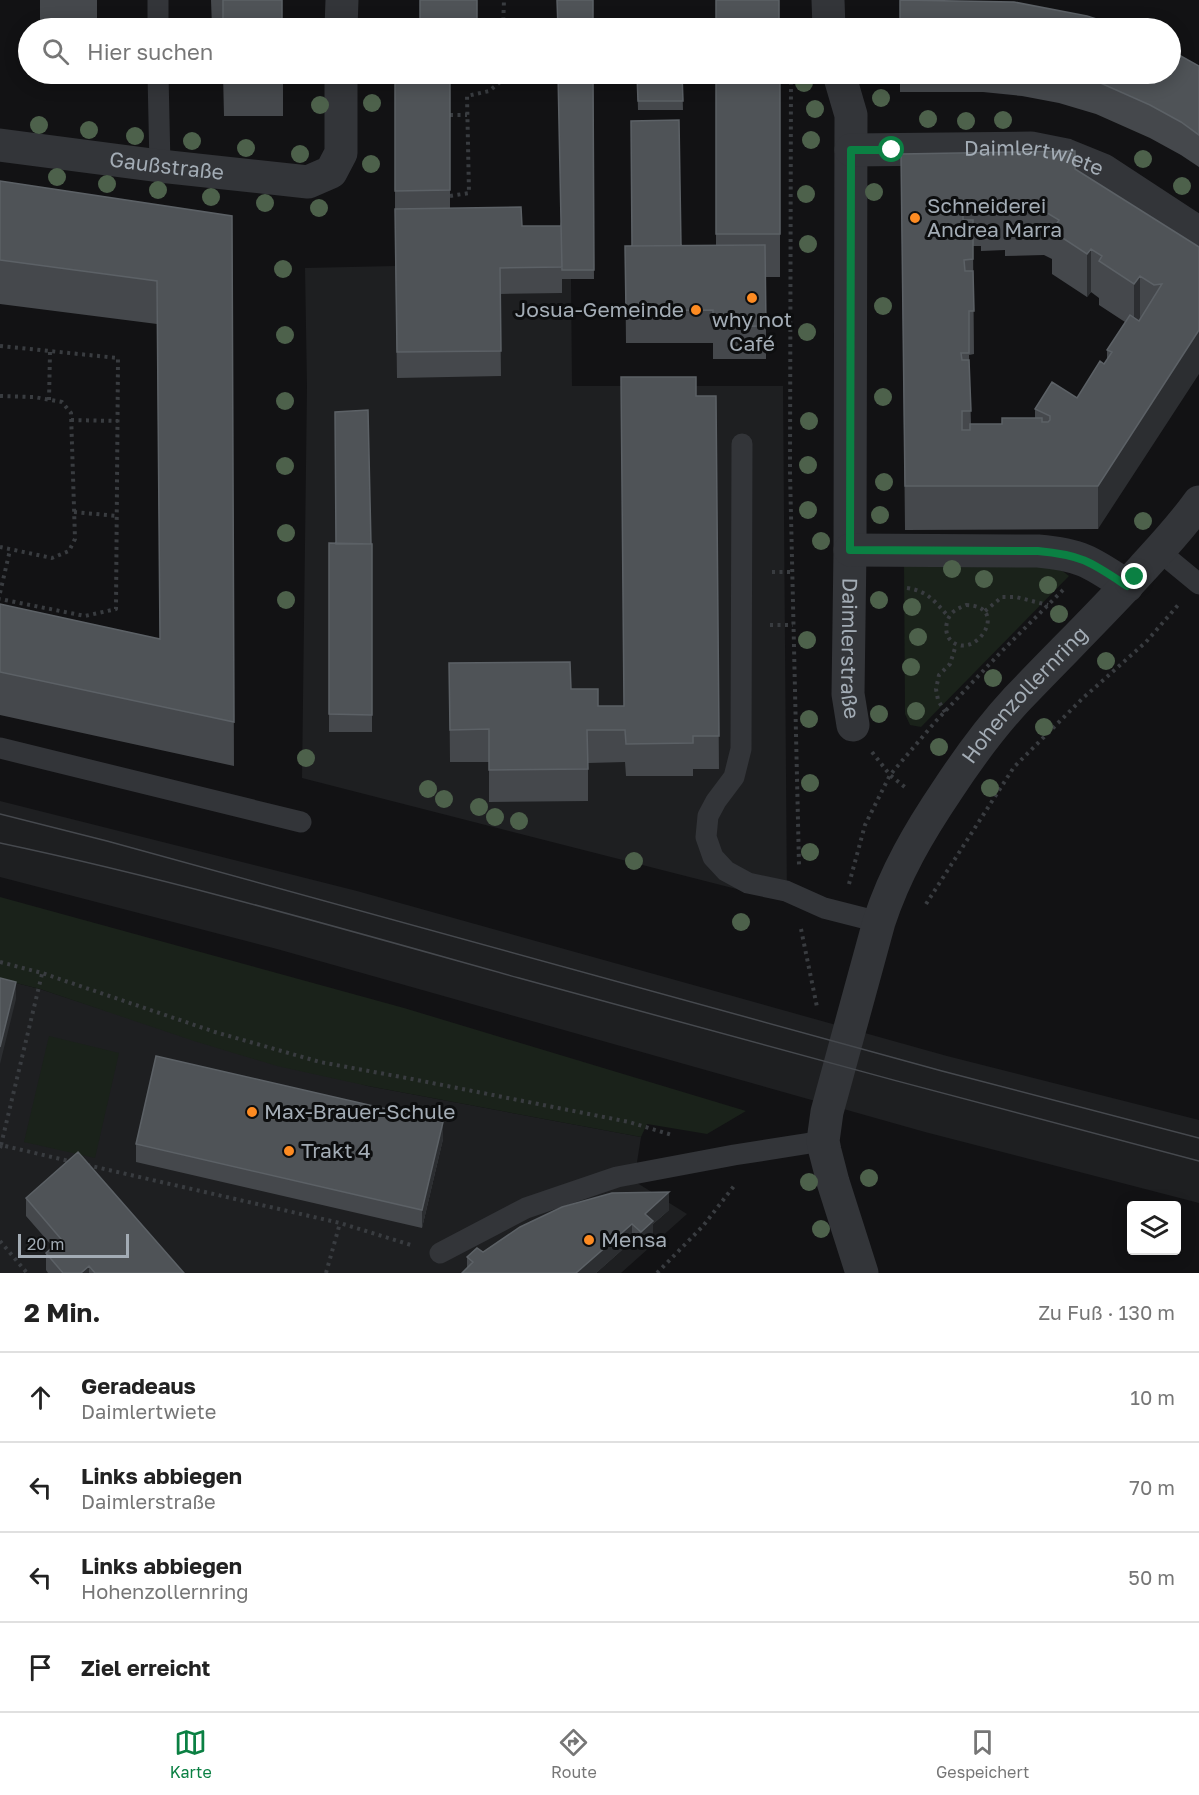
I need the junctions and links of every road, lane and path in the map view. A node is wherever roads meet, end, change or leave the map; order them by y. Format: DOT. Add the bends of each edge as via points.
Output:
graph roads {
  1 [pos="158,0"];
  2 [pos="342,0"];
  3 [pos="504,0"];
  4 [pos="828,0"];
  5 [pos="158,18"];
  6 [pos="341,18"];
  7 [pos="503,18"];
  8 [pos="829,18"];
  9 [pos="158,84"];
  10 [pos="341,84"];
  11 [pos="498,84"];
  12 [pos="791,84"];
  13 [pos="842,84"];
  14 [pos="450,115"];
  15 [pos="467,115"];
  16 [pos="0,145"];
  17 [pos="851,150"];
  18 [pos="160,166"];
  19 [pos="450,196"];
  20 [pos="1199,233"];
  21 [pos="0,346"];
  22 [pos="50,352"];
  23 [pos="0,396"];
  24 [pos="49,400"];
  25 [pos="71,420"];
  26 [pos="118,421"];
  27 [pos="742,444"];
  28 [pos="1199,502"];
  29 [pos="74,512"];
  30 [pos="117,516"];
  31 [pos="0,547"];
  32 [pos="10,550"];
  33 [pos="850,550"];
  34 [pos="1159,551"];
  35 [pos="1198,583"];
  36 [pos="1127,586"];
  37 [pos="903,588"];
  38 [pos="0,593"];
  39 [pos="0,598"];
  40 [pos="1048,605"];
  41 [pos="985,611"];
  42 [pos="949,617"];
  43 [pos="956,645"];
  44 [pos="945,712"];
  45 [pos="853,724"];
  46 [pos="0,748"];
  47 [pos="933,811"];
  48 [pos="301,822"];
  49 [pos="800,897"];
  50 [pos="923,909"];
  51 [pos="879,922"];
  52 [pos="0,962"];
  53 [pos="42,973"];
  54 [pos="817,1007"];
  55 [pos="677,1137"];
  56 [pos="823,1141"];
  57 [pos="1,1147"];
  58 [pos="734,1155"];
  59 [pos="340,1223"];
  60 [pos="0,1241"];
  61 [pos="440,1253"];
  62 [pos="27,1273"];
  63 [pos="326,1273"];
  64 [pos="657,1273"];
  65 [pos="862,1273"];
  1 -- 5 [label="lane"];
  2 -- 6 [label="street"];
  3 -- 7 [label="path"];
  4 -- 8 [label="street"];
  9 -- 18 [label="lane"];
  10 -- 18 [label="street, Gaußstraße" via="341,153 331,172 308,183"];
  11 -- 15 [label="path" via="489,92 467,96"];
  12 -- 49 [label="path" via="790,472"];
  13 -- 17 [label="street, Daimlerstraße" via="850,115"];
  14 -- 15 [label="path"];
  15 -- 19 [label="path" via="469,193"];
  16 -- 18 [label="street, Gaußstraße"];
  17 -- 20 [label="street, Daimlertwiete" via="1031,148 1066,155 1103,170"];
  17 -- 33 [label="street, Daimlerstraße"];
  21 -- 22 [label="path"];
  22 -- 24 [label="path"];
  22 -- 26 [label="path" via="118,358"];
  23 -- 24 [label="path"];
  24 -- 25 [label="path" via="62,402 71,413"];
  25 -- 26 [label="path"];
  25 -- 29 [label="path"];
  26 -- 30 [label="path"];
  27 -- 49 [label="lane" via="741,749 734,777 708,816 706,837 713,857 726,871 748,883"];
  28 -- 34 [label="street, Hohenzollernring"];
  29 -- 30 [label="path"];
  29 -- 32 [label="path" via="75,539 69,551 52,558"];
  30 -- 39 [label="path" via="116,609 85,616"];
  31 -- 32 [label="path"];
  32 -- 38 [label="path"];
  33 -- 36 [label="street" via="1065,554 1092,563"];
  33 -- 45 [label="street, Daimlerstraße" via="848,694"];
  34 -- 35 [label="lane"];
  34 -- 36 [label="street, Hohenzollernring"];
  35 -- 50 [label="path" via="1146,642 1014,767"];
  36 -- 47 [label="street, Hohenzollernring" via="983,738"];
  37 -- 42 [label="path" via="920,590"];
  40 -- 41 [label="path" via="1002,597"];
  41 -- 42 [label="path" via="966,605"];
  41 -- 43 [label="path" via="988,619 982,636 974,642"];
  42 -- 43 [label="path" via="948,638"];
  43 -- 44 [label="path" via="950,664 939,675 936,689"];
  45 -- 47 [label="path, Daimlerstraße" via="890,775"];
  46 -- 48 [label="lane"];
  47 -- 51 [label="street" via="903,861"];
  49 -- 51 [label="lane" via="824,908"];
  49 -- 54 [label="path" via="800,927"];
  51 -- 56 [label="street" via="827,1112"];
  52 -- 53 [label="path"];
  53 -- 55 [label="path" via="215,1032 320,1062 629,1122"];
  53 -- 57 [label="path"];
  56 -- 58 [label="lane"];
  56 -- 65 [label="street"];
  57 -- 59 [label="path"];
  58 -- 61 [label="lane" via="616,1177 526,1208"];
  58 -- 64 [label="path" via="742,1177"];
  59 -- 61 [label="path"];
  59 -- 63 [label="path"];
  60 -- 62 [label="path"];
}
